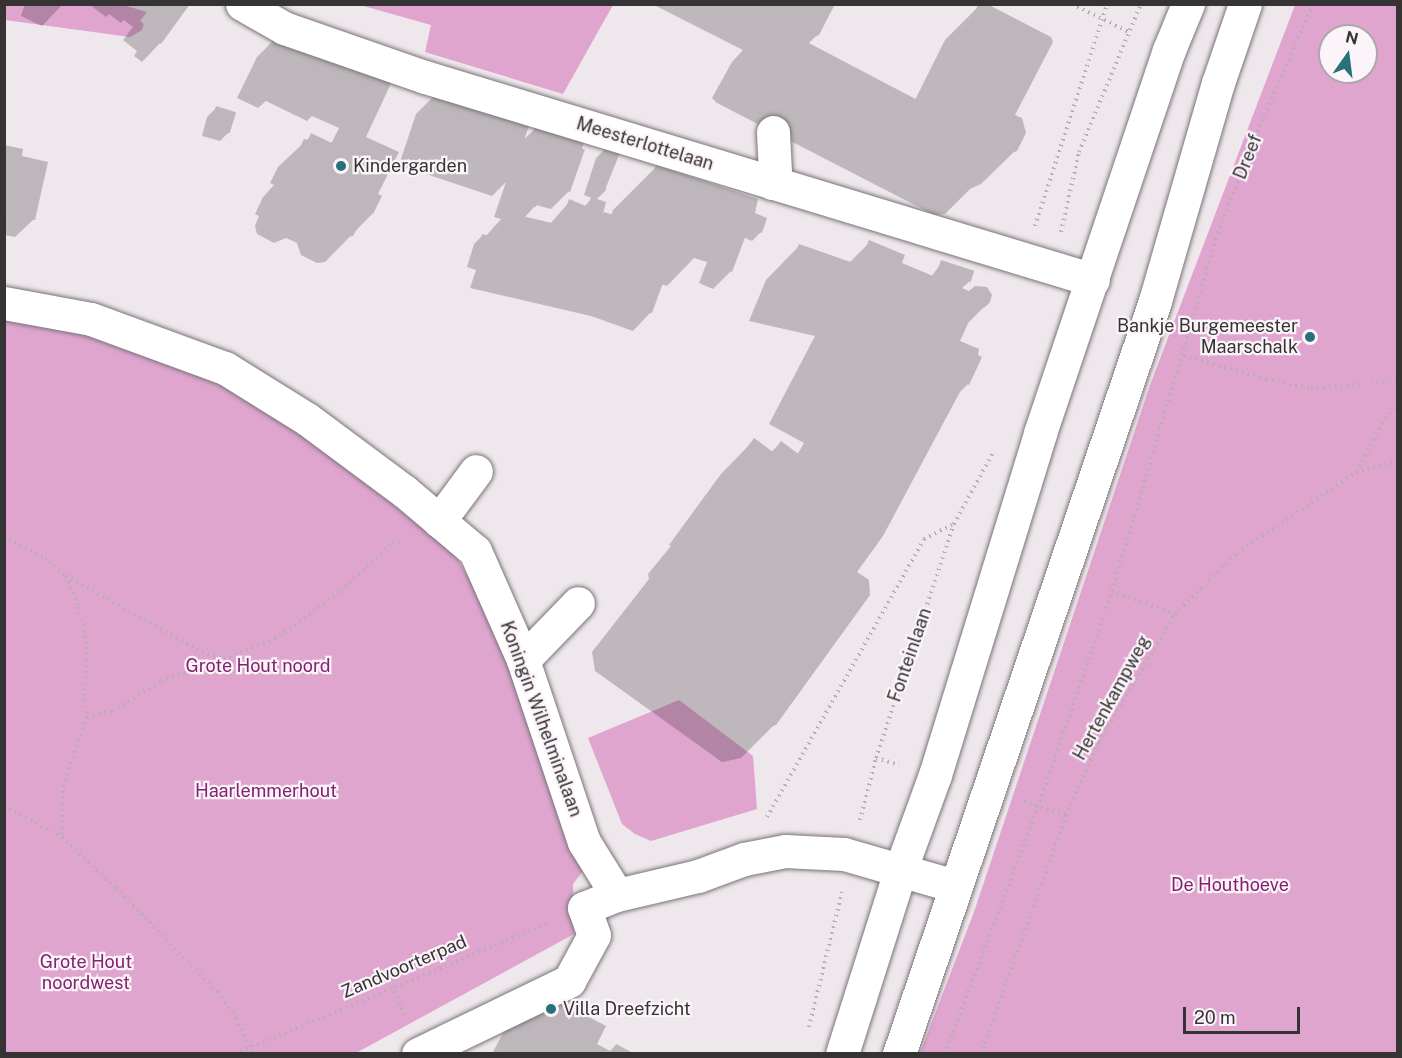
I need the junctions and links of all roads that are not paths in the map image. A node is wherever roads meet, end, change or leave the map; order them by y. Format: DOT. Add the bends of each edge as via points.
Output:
graph roads {
  1 [pos="242,4"];
  2 [pos="1188,4"];
  3 [pos="1245,4"];
  4 [pos="773,132"];
  5 [pos="772,183"];
  6 [pos="1093,280"];
  7 [pos="4,303"];
  8 [pos="476,471"];
  9 [pos="442,523"];
  10 [pos="578,603"];
  11 [pos="524,660"];
  12 [pos="900,871"];
  13 [pos="955,886"];
  14 [pos="617,895"];
  15 [pos="418,1053"];
  16 [pos="842,1053"];
  17 [pos="899,1053"];
  1 -- 5 [label="main road, Meesterlottelaan" via="284,28 407,71"];
  2 -- 6 [label="main road"];
  3 -- 13 [label="main road" via="1218,83 1155,302"];
  4 -- 5 [label="main road"];
  5 -- 6 [label="main road, Meesterlottelaan"];
  6 -- 12 [label="main road" via="1041,433 935,775"];
  7 -- 9 [label="main road, Koningin Wilhelminalaan" via="91,319 225,368 307,419"];
  8 -- 9 [label="main road"];
  9 -- 11 [label="main road, Koningin Wilhelminalaan" via="475,551"];
  10 -- 11 [label="main road"];
  11 -- 14 [label="main road, Koningin Wilhelminalaan" via="584,842"];
  12 -- 13 [label="main road"];
  12 -- 14 [label="main road" via="851,856 785,851"];
  12 -- 16 [label="main road"];
  13 -- 17 [label="main road"];
  14 -- 15 [label="main road" via="584,908 594,935 590,963 569,981"];
}
